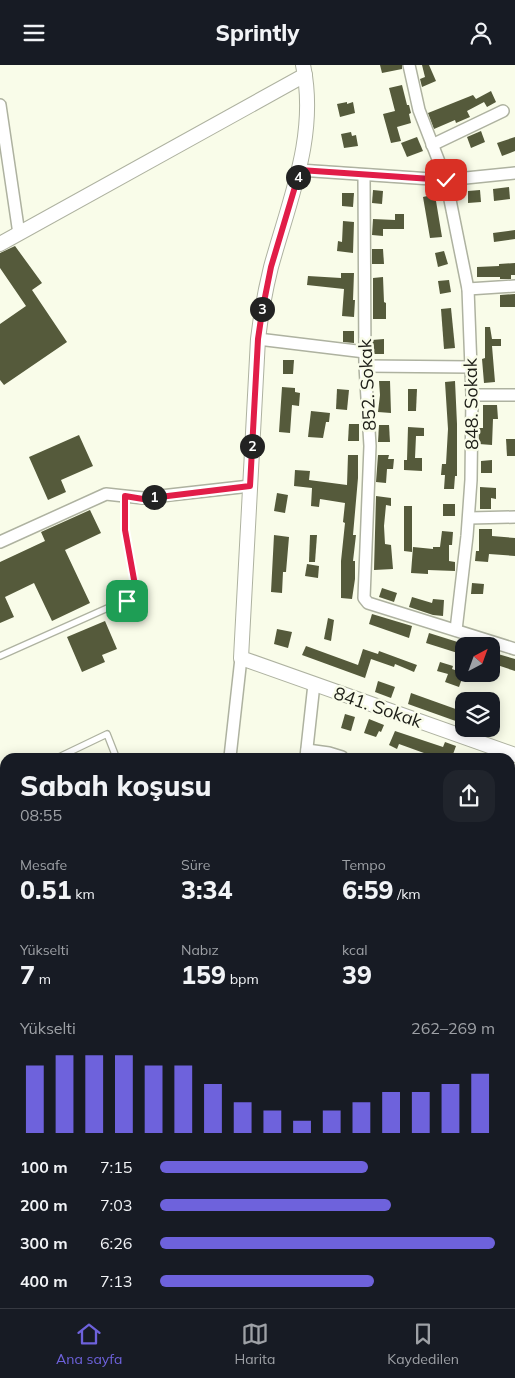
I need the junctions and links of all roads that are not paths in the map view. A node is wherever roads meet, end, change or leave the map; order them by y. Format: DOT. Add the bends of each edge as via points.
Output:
graph roads {
  1 [pos="410,65"];
  2 [pos="304,70"];
  3 [pos="0,105"];
  4 [pos="503,111"];
  5 [pos="432,145"];
  6 [pos="300,170"];
  7 [pos="515,173"];
  8 [pos="364,175"];
  9 [pos="446,180"];
  10 [pos="19,234"];
  11 [pos="0,244"];
  12 [pos="515,285"];
  13 [pos="468,289"];
  14 [pos="258,339"];
  15 [pos="365,352"];
  16 [pos="364,366"];
  17 [pos="470,367"];
  18 [pos="472,395"];
  19 [pos="515,395"];
  20 [pos="250,486"];
  21 [pos="125,496"];
  22 [pos="469,517"];
  23 [pos="515,517"];
  24 [pos="0,542"];
  25 [pos="456,630"];
  26 [pos="515,649"];
  27 [pos="0,656"];
  28 [pos="241,658"];
  29 [pos="314,684"];
  30 [pos="67,753"];
  31 [pos="114,753"];
  32 [pos="230,753"];
  33 [pos="306,753"];
  34 [pos="509,753"];
  1 -- 5 [label="street, 848. Sokak" via="419,110"];
  2 -- 6 [label="street" via="307,120"];
  2 -- 10 [label="street"];
  3 -- 10 [label="street"];
  4 -- 5 [label="street"];
  5 -- 9 [label="street, 848. Sokak"];
  6 -- 8 [label="street"];
  6 -- 14 [label="street" via="271,267"];
  7 -- 9 [label="street"];
  8 -- 9 [label="street"];
  8 -- 15 [label="street, 852. Sokak"];
  9 -- 13 [label="street, 848. Sokak"];
  10 -- 11 [label="street"];
  12 -- 13 [label="street"];
  13 -- 17 [label="street, 848. Sokak"];
  14 -- 15 [label="street"];
  14 -- 20 [label="street"];
  15 -- 16 [label="street, 852. Sokak"];
  16 -- 17 [label="street"];
  16 -- 25 [label="street, 852. Sokak" via="370,446 364,595 368,603"];
  17 -- 18 [label="street, 848. Sokak"];
  18 -- 19 [label="street"];
  18 -- 22 [label="street, 848. Sokak"];
  20 -- 21 [label="street" via="143,499"];
  20 -- 28 [label="street"];
  21 -- 24 [label="street" via="106,494"];
  21 -- 27 [label="lane" via="125,530 135,585 130,598"];
  22 -- 23 [label="street"];
  22 -- 25 [label="street, 848. Sokak"];
  25 -- 26 [label="street"];
  28 -- 29 [label="street, 841. Sokak"];
  28 -- 32 [label="street"];
  29 -- 33 [label="street"];
  29 -- 34 [label="street, 841. Sokak"];
  30 -- 31 [label="lane" via="107,734"];
}
